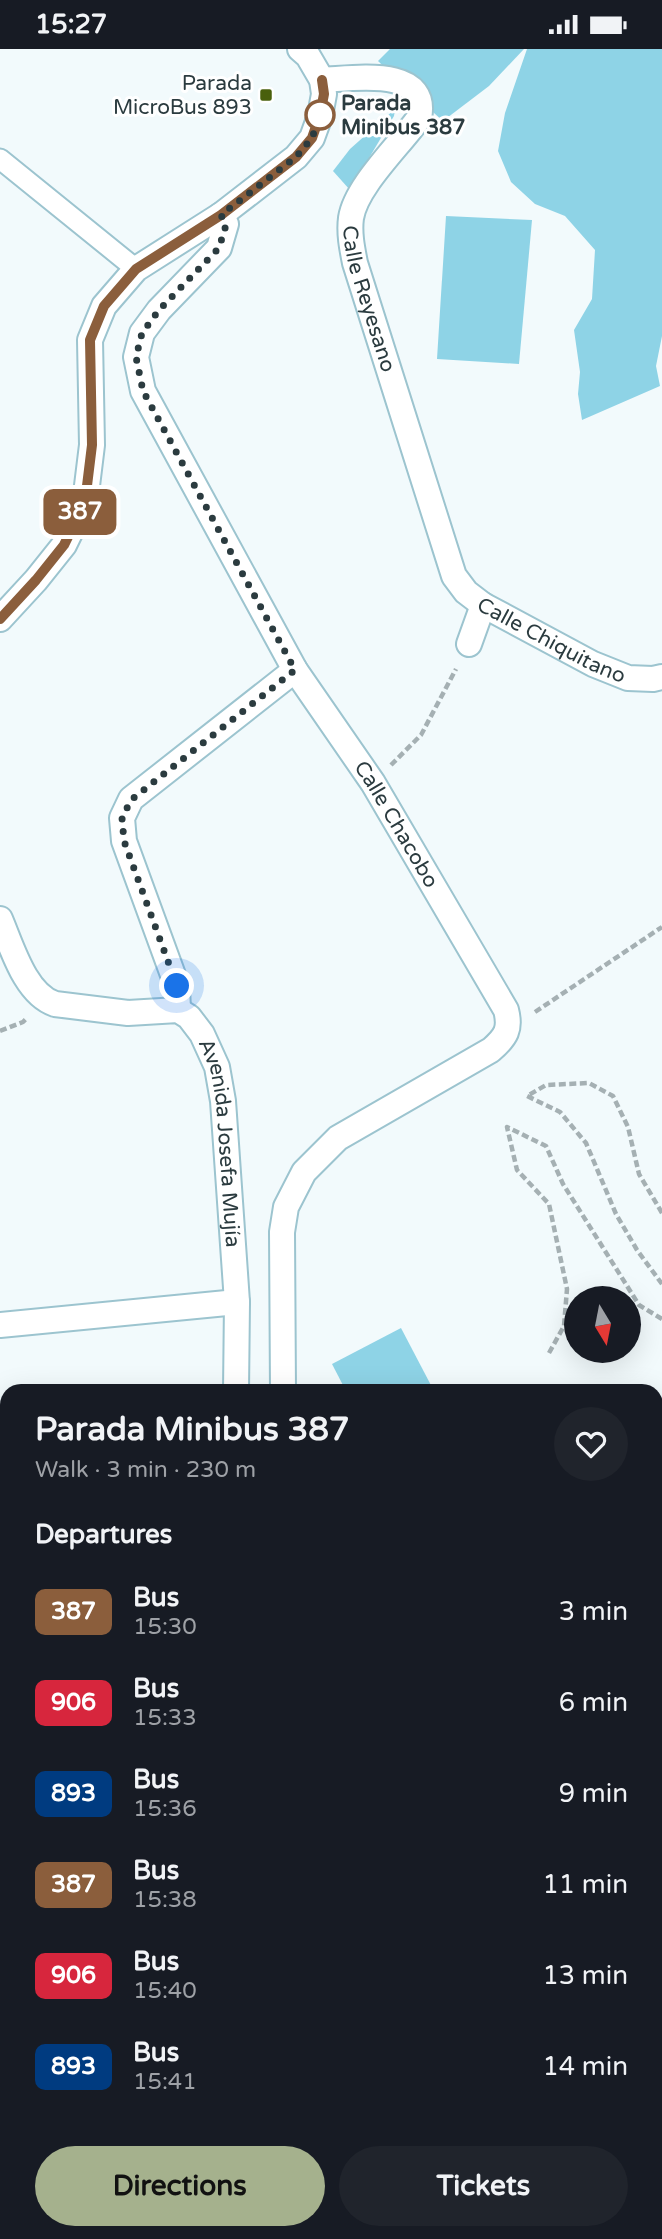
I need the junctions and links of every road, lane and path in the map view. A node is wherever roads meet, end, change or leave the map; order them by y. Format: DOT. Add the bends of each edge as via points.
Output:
graph roads {
  1 [pos="300,49"];
  2 [pos="322,80"];
  3 [pos="0,159"];
  4 [pos="221,215"];
  5 [pos="136,269"];
  6 [pos="483,605"];
  7 [pos="0,619"];
  8 [pos="469,644"];
  9 [pos="295,670"];
  10 [pos="662,677"];
  11 [pos="373,783"];
  12 [pos="0,919"];
  13 [pos="662,927"];
  14 [pos="178,1010"];
  15 [pos="508,1030"];
  16 [pos="662,1213"];
  17 [pos="662,1284"];
  18 [pos="237,1302"];
  19 [pos="662,1319"];
  20 [pos="0,1325"];
  21 [pos="549,1353"];
  22 [pos="236,1384"];
  23 [pos="283,1384"];
  1 -- 2 [label="street"];
  2 -- 4 [label="street" via="324,94 312,138 296,157"];
  2 -- 6 [label="street, Calle Reyesano" via="388,77 408,84 418,97 419,118 360,193 350,236 454,576"];
  3 -- 5 [label="street"];
  4 -- 5 [label="street"];
  4 -- 9 [label="street, Calle Chacobo" via="226,225 219,248 159,310 142,333 136,357 143,391"];
  5 -- 7 [label="street" via="104,306 90,340 92,445 85,502 64,545"];
  6 -- 8 [label="street, Calle Chiquitano"];
  6 -- 10 [label="street, Calle Chiquitano" via="593,664 628,678"];
  8 -- 11 [label="path" via="421,735"];
  9 -- 11 [label="street, Calle Chacobo"];
  9 -- 14 [label="street" via="131,800 122,818 124,841 177,986"];
  11 -- 15 [label="street, Calle Chacobo" via="506,1010"];
  12 -- 14 [label="street" via="18,963 45,1000 128,1013"];
  13 -- 15 [label="path"];
  14 -- 18 [label="street, Avenida Josefa Mujía" via="202,1034 217,1067"];
  15 -- 23 [label="street" via="491,1050 338,1137 304,1172 286,1207 282,1232"];
  16 -- 17 [label="path" via="639,1174 628,1127 613,1096 589,1083 545,1085 527,1096 560,1112 586,1143 616,1215"];
  18 -- 20 [label="street"];
  18 -- 22 [label="street, Avenida Josefa Mujía"];
  19 -- 21 [label="path" via="639,1305 563,1184 545,1146 507,1127 517,1170 549,1204 567,1289 564,1326"];
}
